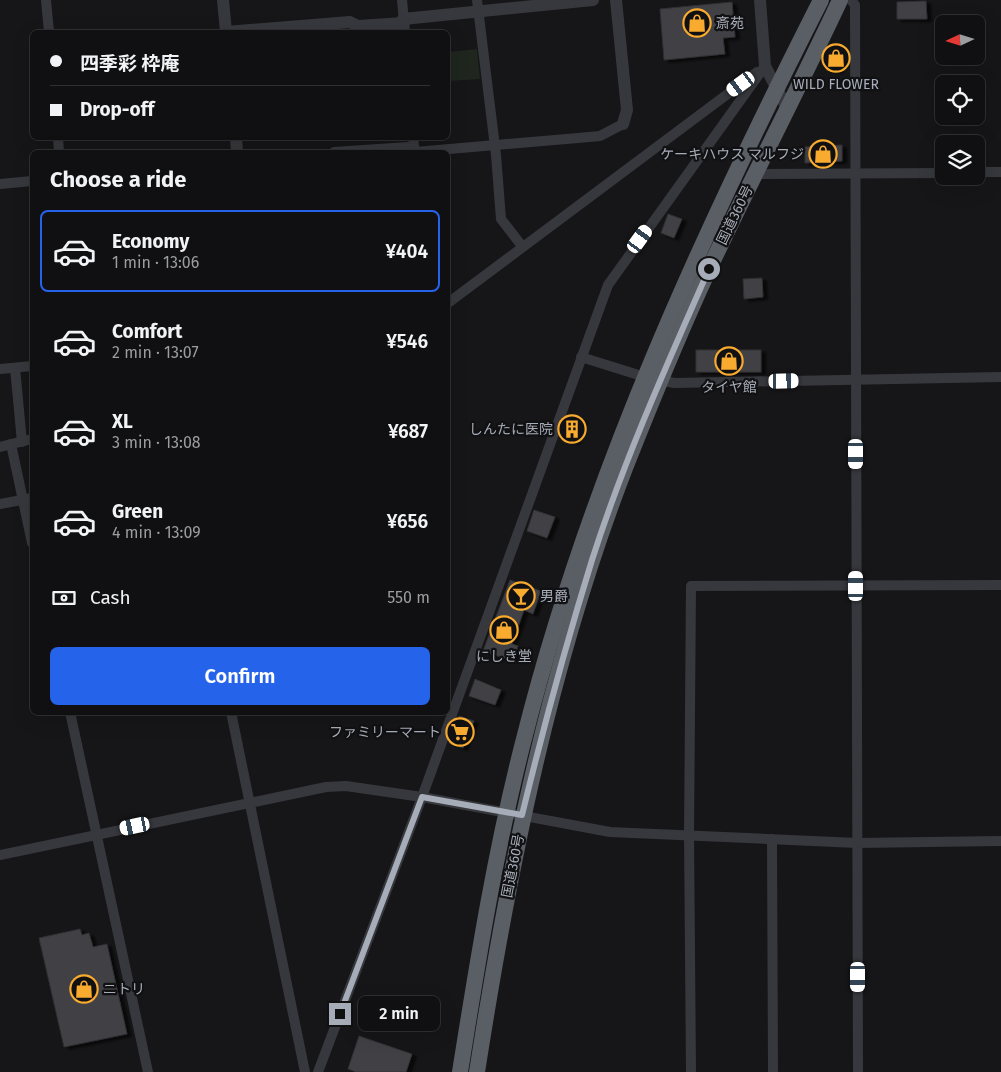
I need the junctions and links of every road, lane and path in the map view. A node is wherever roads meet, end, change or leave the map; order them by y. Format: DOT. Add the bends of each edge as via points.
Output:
graph roads {
  1 [pos="46,0"];
  2 [pos="223,0"];
  3 [pos="402,0"];
  4 [pos="593,0"];
  5 [pos="616,0"];
  6 [pos="760,0"];
  7 [pos="821,0"];
  8 [pos="840,0"];
  9 [pos="851,0"];
  10 [pos="478,6"];
  11 [pos="404,25"];
  12 [pos="49,30"];
  13 [pos="226,30"];
  14 [pos="251,30"];
  15 [pos="765,66"];
  16 [pos="777,87"];
  17 [pos="788,110"];
  18 [pos="623,124"];
  19 [pos="495,146"];
  20 [pos="364,150"];
  21 [pos="412,150"];
  22 [pos="442,150"];
  23 [pos="985,172"];
  24 [pos="1001,172"];
  25 [pos="935,173"];
  26 [pos="755,174"];
  27 [pos="857,174"];
  28 [pos="735,175"];
  29 [pos="30,181"];
  30 [pos="0,184"];
  31 [pos="522,246"];
  32 [pos="450,300"];
  33 [pos="581,357"];
  34 [pos="30,366"];
  35 [pos="16,368"];
  36 [pos="0,369"];
  37 [pos="1001,377"];
  38 [pos="653,379"];
  39 [pos="857,379"];
  40 [pos="27,441"];
  41 [pos="11,444"];
  42 [pos="0,447"];
  43 [pos="28,499"];
  44 [pos="0,504"];
  45 [pos="30,521"];
  46 [pos="1001,585"];
  47 [pos="856,586"];
  48 [pos="71,715"];
  49 [pos="232,715"];
  50 [pos="422,797"];
  51 [pos="250,803"];
  52 [pos="514,814"];
  53 [pos="96,834"];
  54 [pos="689,834"];
  55 [pos="772,839"];
  56 [pos="1001,841"];
  57 [pos="857,843"];
  58 [pos="0,855"];
  59 [pos="148,1072"];
  60 [pos="305,1072"];
  61 [pos="318,1072"];
  62 [pos="460,1072"];
  63 [pos="477,1072"];
  64 [pos="691,1072"];
  65 [pos="773,1072"];
  66 [pos="858,1072"];
  1 -- 12 [label="street"];
  2 -- 13 [label="street"];
  3 -- 11 [label="street"];
  4 -- 10 [label="street"];
  5 -- 18 [label="street" via="627,110"];
  6 -- 15 [label="street"];
  7 -- 16 [label="highway, 国道360号"];
  8 -- 17 [label="highway, 国道360号"];
  9 -- 27 [label="street" via="855,5"];
  10 -- 11 [label="street"];
  10 -- 19 [label="street"];
  11 -- 14 [label="street" via="358,26 350,22"];
  15 -- 16 [label="street"];
  15 -- 31 [label="street"];
  15 -- 33 [label="street" via="608,285"];
  16 -- 17 [label="street"];
  16 -- 28 [label="highway, 国道360号"];
  17 -- 26 [label="highway, 国道360号"];
  18 -- 19 [label="street" via="600,136"];
  19 -- 22 [label="street"];
  19 -- 31 [label="street" via="501,219"];
  20 -- 21 [label="street" via="408,147"];
  23 -- 24 [label="street"];
  25 -- 27 [label="street"];
  26 -- 27 [label="street"];
  26 -- 28 [label="street"];
  26 -- 38 [label="highway, 国道360号"];
  27 -- 39 [label="street"];
  28 -- 38 [label="highway, 国道360号" via="669,319"];
  29 -- 30 [label="street"];
  31 -- 32 [label="street"];
  33 -- 38 [label="street"];
  33 -- 50 [label="street"];
  34 -- 35 [label="street"];
  35 -- 36 [label="street"];
  35 -- 40 [label="street"];
  37 -- 39 [label="street"];
  38 -- 39 [label="street" via="674,383"];
  38 -- 52 [label="highway, 国道360号" via="584,538 546,658"];
  39 -- 47 [label="street"];
  40 -- 41 [label="street"];
  41 -- 42 [label="street"];
  41 -- 43 [label="street"];
  43 -- 44 [label="street"];
  43 -- 45 [label="street"];
  46 -- 47 [label="street"];
  47 -- 54 [label="street" via="691,586"];
  47 -- 57 [label="street"];
  48 -- 53 [label="street"];
  49 -- 51 [label="street"];
  50 -- 51 [label="street" via="346,786 326,787"];
  50 -- 52 [label="street"];
  50 -- 61 [label="street"];
  51 -- 53 [label="street"];
  51 -- 60 [label="street"];
  52 -- 54 [label="street" via="610,832"];
  52 -- 62 [label="highway, 国道360号" via="482,935"];
  52 -- 63 [label="highway, 国道360号"];
  53 -- 58 [label="street"];
  53 -- 59 [label="street"];
  54 -- 55 [label="street"];
  54 -- 64 [label="street"];
  55 -- 57 [label="street"];
  55 -- 65 [label="street"];
  56 -- 57 [label="street"];
  57 -- 66 [label="street"];
}
